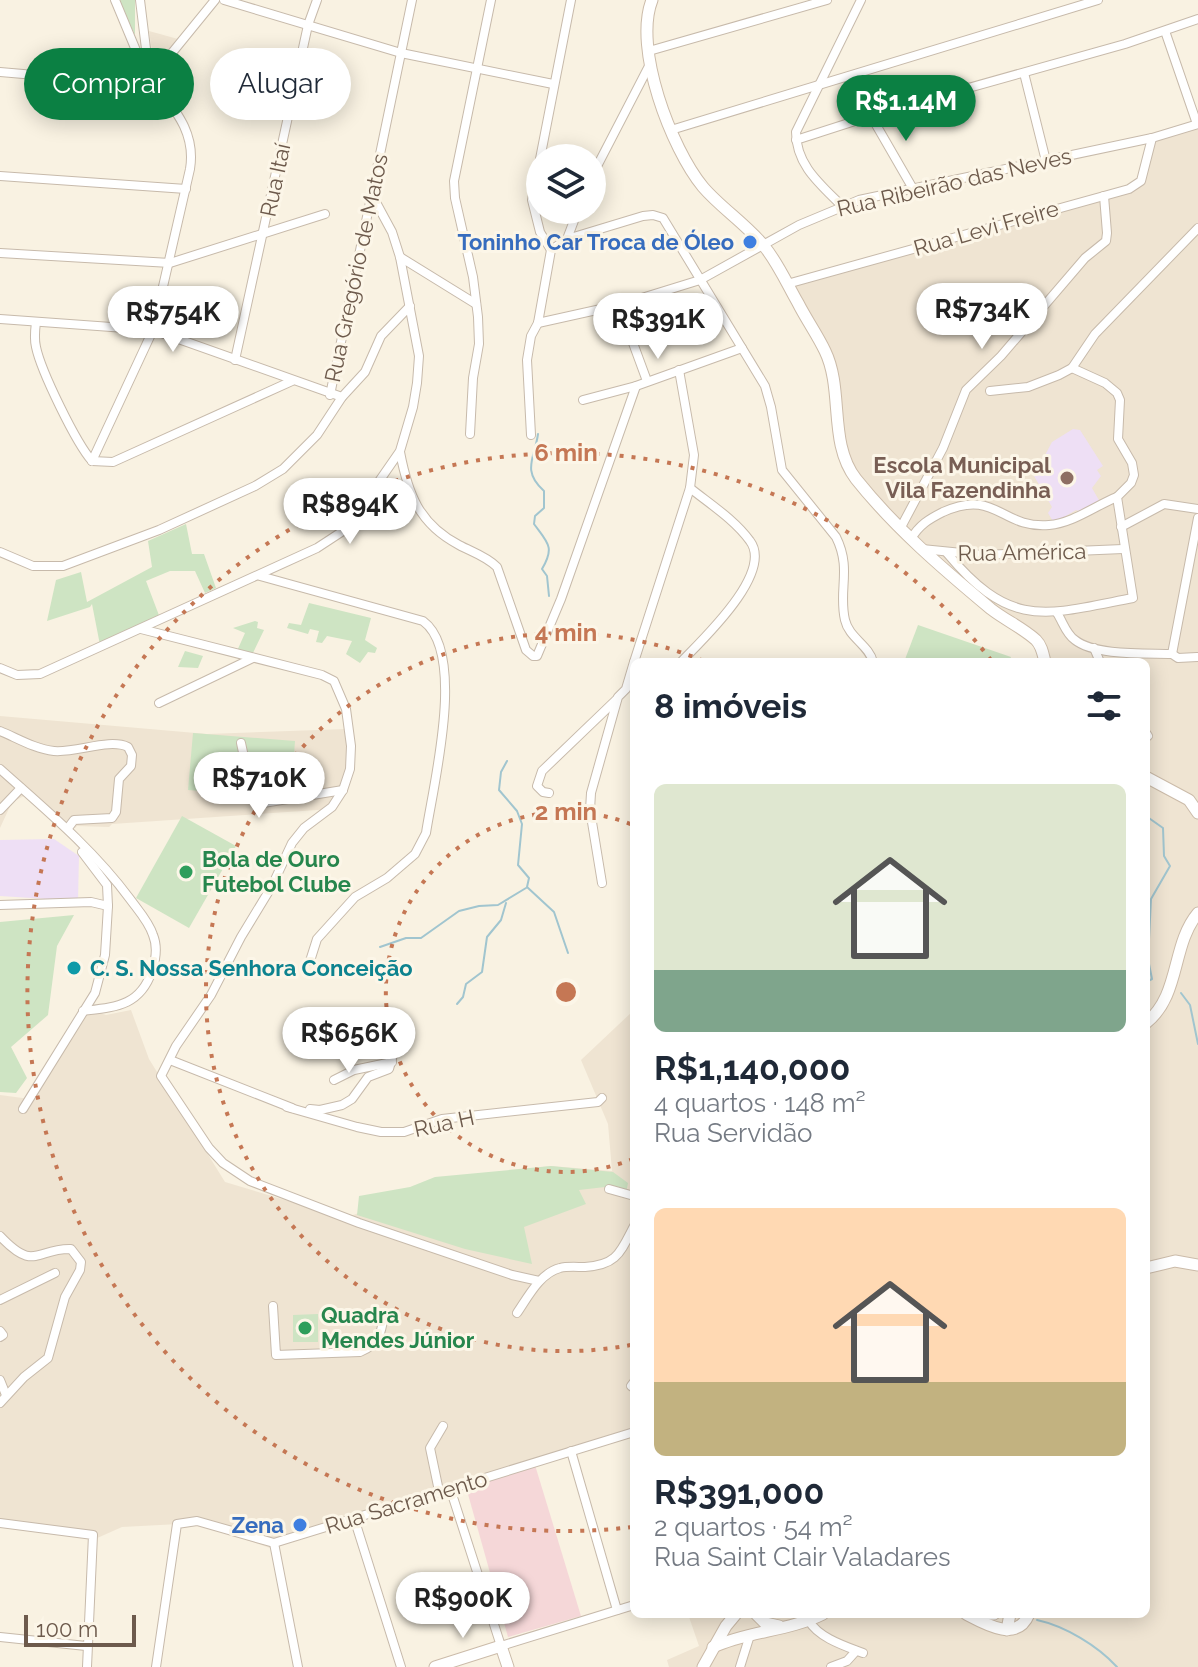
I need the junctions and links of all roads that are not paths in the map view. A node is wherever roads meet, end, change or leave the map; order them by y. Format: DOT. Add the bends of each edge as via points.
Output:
graph roads {
  1 [pos="115,0"];
  2 [pos="140,0"];
  3 [pos="215,0"];
  4 [pos="224,0"];
  5 [pos="317,0"];
  6 [pos="412,0"];
  7 [pos="491,0"];
  8 [pos="571,0"];
  9 [pos="652,0"];
  10 [pos="827,0"];
  11 [pos="861,0"];
  12 [pos="1098,0"];
  13 [pos="1198,19"];
  14 [pos="308,25"];
  15 [pos="1165,31"];
  16 [pos="139,48"];
  17 [pos="143,48"];
  18 [pos="176,48"];
  19 [pos="401,53"];
  20 [pos="650,56"];
  21 [pos="477,68"];
  22 [pos="0,72"];
  23 [pos="1024,73"];
  24 [pos="24,74"];
  25 [pos="655,80"];
  26 [pos="553,84"];
  27 [pos="819,84"];
  28 [pos="635,98"];
  29 [pos="871,116"];
  30 [pos="181,120"];
  31 [pos="1198,124"];
  32 [pos="671,130"];
  33 [pos="1152,138"];
  34 [pos="796,140"];
  35 [pos="606,151"];
  36 [pos="1046,161"];
  37 [pos="0,176"];
  38 [pos="912,187"];
  39 [pos="186,189"];
  40 [pos="372,195"];
  41 [pos="1104,196"];
  42 [pos="842,206"];
  43 [pos="325,214"];
  44 [pos="573,224"];
  45 [pos="1198,228"];
  46 [pos="263,234"];
  47 [pos="567,239"];
  48 [pos="763,245"];
  49 [pos="551,250"];
  50 [pos="0,253"];
  51 [pos="400,257"];
  52 [pos="170,263"];
  53 [pos="700,280"];
  54 [pos="787,284"];
  55 [pos="476,304"];
  56 [pos="619,305"];
  57 [pos="410,306"];
  58 [pos="0,319"];
  59 [pos="36,322"];
  60 [pos="538,323"];
  61 [pos="153,330"];
  62 [pos="742,348"];
  63 [pos="235,360"];
  64 [pos="1072,368"];
  65 [pos="679,370"];
  66 [pos="292,381"];
  67 [pos="647,381"];
  68 [pos="636,386"];
  69 [pos="990,391"];
  70 [pos="330,395"];
  71 [pos="342,397"];
  72 [pos="583,400"];
  73 [pos="470,434"];
  74 [pos="531,435"];
  75 [pos="400,451"];
  76 [pos="92,461"];
  77 [pos="690,488"];
  78 [pos="1117,497"];
  79 [pos="1198,509"];
  80 [pos="1198,518"];
  81 [pos="1121,527"];
  82 [pos="900,529"];
  83 [pos="911,539"];
  84 [pos="922,549"];
  85 [pos="1123,549"];
  86 [pos="0,552"];
  87 [pos="947,553"];
  88 [pos="259,576"];
  89 [pos="1057,613"];
  90 [pos="141,629"];
  91 [pos="1094,648"];
  92 [pos="1172,654"];
  93 [pos="1197,657"];
  94 [pos="253,658"];
  95 [pos="635,658"];
  96 [pos="684,658"];
  97 [pos="872,658"];
  98 [pos="1044,658"];
  99 [pos="1098,658"];
  100 [pos="0,668"];
  101 [pos="630,690"];
  102 [pos="618,697"];
  103 [pos="159,703"];
  104 [pos="0,731"];
  105 [pos="241,743"];
  106 [pos="0,769"];
  107 [pos="1150,779"];
  108 [pos="21,788"];
  109 [pos="343,790"];
  110 [pos="549,793"];
  111 [pos="0,810"];
  112 [pos="1198,813"];
  113 [pos="68,828"];
  114 [pos="82,852"];
  115 [pos="602,883"];
  116 [pos="0,905"];
  117 [pos="108,906"];
  118 [pos="1198,913"];
  119 [pos="1192,932"];
  120 [pos="310,961"];
  121 [pos="83,1011"];
  122 [pos="389,1017"];
  123 [pos="1150,1020"];
  124 [pos="170,1060"];
  125 [pos="392,1062"];
  126 [pos="334,1080"];
  127 [pos="602,1098"];
  128 [pos="287,1107"];
  129 [pos="23,1109"];
  130 [pos="609,1189"];
  131 [pos="630,1195"];
  132 [pos="630,1234"];
  133 [pos="0,1236"];
  134 [pos="1198,1265"];
  135 [pos="1150,1267"];
  136 [pos="55,1273"];
  137 [pos="539,1281"];
  138 [pos="0,1300"];
  139 [pos="273,1306"];
  140 [pos="517,1313"];
  141 [pos="384,1315"];
  142 [pos="0,1380"];
  143 [pos="3,1399"];
  144 [pos="443,1426"];
  145 [pos="630,1433"];
  146 [pos="571,1451"];
  147 [pos="450,1488"];
  148 [pos="439,1491"];
  149 [pos="354,1518"];
  150 [pos="0,1523"];
  151 [pos="274,1543"];
  152 [pos="630,1606"];
  153 [pos="617,1610"];
  154 [pos="733,1618"];
  155 [pos="760,1618"];
  156 [pos="815,1618"];
  157 [pos="991,1618"];
  158 [pos="1009,1618"];
  159 [pos="1028,1618"];
  160 [pos="809,1621"];
  161 [pos="782,1627"];
  162 [pos="1007,1630"];
  163 [pos="750,1634"];
  164 [pos="0,1637"];
  165 [pos="86,1646"];
  166 [pos="501,1646"];
  167 [pos="713,1647"];
  168 [pos="87,1667"];
  169 [pos="156,1667"];
  170 [pos="298,1667"];
  171 [pos="401,1667"];
  172 [pos="435,1667"];
  173 [pos="508,1667"];
  174 [pos="703,1667"];
  175 [pos="740,1667"];
  176 [pos="831,1667"];
  1 -- 16 [label="street"];
  2 -- 17 [label="street"];
  3 -- 18 [label="street"];
  4 -- 14 [label="street"];
  5 -- 14 [label="street, Rua Itaí"];
  6 -- 19 [label="street, Rua Gregório de Matos"];
  7 -- 21 [label="street"];
  8 -- 26 [label="street"];
  9 -- 20 [label="street" via="646,20"];
  10 -- 20 [label="street"];
  11 -- 27 [label="street"];
  12 -- 27 [label="street"];
  13 -- 15 [label="street"];
  14 -- 19 [label="street"];
  14 -- 46 [label="street, Rua Itaí"];
  15 -- 23 [label="street"];
  15 -- 31 [label="street"];
  19 -- 21 [label="street"];
  19 -- 40 [label="street, Rua Gregório de Matos"];
  20 -- 25 [label="street"];
  20 -- 28 [label="street"];
  21 -- 26 [label="street"];
  21 -- 55 [label="street" via="454,181"];
  22 -- 24 [label="street"];
  23 -- 29 [label="street"];
  23 -- 36 [label="street"];
  25 -- 28 [label="street"];
  25 -- 32 [label="street"];
  26 -- 49 [label="street" via="532,200"];
  27 -- 32 [label="street"];
  27 -- 34 [label="street"];
  28 -- 35 [label="street"];
  29 -- 34 [label="street"];
  29 -- 38 [label="street"];
  30 -- 39 [label="street" via="192,158"];
  31 -- 33 [label="street, Rua Ribeirão das Neves"];
  32 -- 48 [label="street" via="702,185"];
  33 -- 36 [label="street, Rua Ribeirão das Neves"];
  33 -- 41 [label="street, Rua Levi Freire" via="1141,181"];
  34 -- 42 [label="street" via="813,177"];
  36 -- 38 [label="street, Rua Ribeirão das Neves"];
  37 -- 39 [label="street"];
  38 -- 42 [label="street, Rua Ribeirão das Neves"];
  39 -- 52 [label="street"];
  40 -- 51 [label="street"];
  40 -- 70 [label="street, Rua Gregório de Matos"];
  41 -- 54 [label="street, Rua Levi Freire"];
  41 -- 82 [label="street" via="1106,241 966,390 943,448"];
  42 -- 48 [label="street, Rua Ribeirão das Neves"];
  43 -- 46 [label="street"];
  44 -- 47 [label="street"];
  45 -- 64 [label="street" via="1095,334"];
  46 -- 52 [label="street"];
  46 -- 63 [label="street, Rua Itaí"];
  47 -- 49 [label="street"];
  47 -- 53 [label="street" via="659,215"];
  48 -- 53 [label="street, Rua Ribeirão das Neves"];
  48 -- 54 [label="street"];
  49 -- 60 [label="street"];
  50 -- 52 [label="street"];
  51 -- 55 [label="street"];
  51 -- 57 [label="street"];
  52 -- 61 [label="street"];
  53 -- 56 [label="street, Rua Ribeirão das Neves"];
  53 -- 62 [label="street"];
  54 -- 82 [label="street" via="826,353 842,445 853,474"];
  55 -- 73 [label="street" via="479,344"];
  56 -- 60 [label="street, Rua Ribeirão das Neves"];
  56 -- 67 [label="street"];
  57 -- 71 [label="street" via="381,336 365,372"];
  57 -- 75 [label="street" via="419,368"];
  58 -- 59 [label="street"];
  59 -- 61 [label="street"];
  59 -- 76 [label="street" via="40,359"];
  60 -- 74 [label="street" via="527,360"];
  61 -- 63 [label="street"];
  61 -- 76 [label="street"];
  62 -- 65 [label="street"];
  62 -- 97 [label="street" via="768,394 782,470 841,547 845,618"];
  63 -- 66 [label="street"];
  64 -- 69 [label="street" via="1028,387"];
  64 -- 78 [label="street" via="1114,388 1120,400 1118,439 1134,475"];
  65 -- 67 [label="street"];
  65 -- 77 [label="street" via="694,455"];
  66 -- 70 [label="street"];
  66 -- 76 [label="street" via="113,462"];
  67 -- 68 [label="street"];
  68 -- 72 [label="street"];
  68 -- 75 [label="street" via="537,656 526,650 497,567 427,523 414,503"];
  70 -- 71 [label="street"];
  71 -- 86 [label="street" via="317,435 283,469 159,530 63,566 33,566"];
  75 -- 88 [label="street" via="346,529"];
  77 -- 95 [label="street"];
  77 -- 96 [label="street" via="750,541 756,558 740,594"];
  78 -- 81 [label="street"];
  78 -- 83 [label="street" via="1047,525 970,503 928,519"];
  79 -- 81 [label="street" via="1164,504"];
  80 -- 92 [label="street"];
  81 -- 85 [label="street"];
  82 -- 83 [label="street"];
  83 -- 84 [label="street"];
  84 -- 87 [label="street, Rua América"];
  84 -- 98 [label="street" via="1035,640"];
  85 -- 87 [label="street, Rua América"];
  85 -- 89 [label="street" via="1133,598"];
  87 -- 89 [label="street" via="964,574 1016,609"];
  88 -- 90 [label="street"];
  88 -- 120 [label="street" via="423,621 435,636 447,688 426,833 415,854 355,897 317,939"];
  89 -- 91 [label="street" via="1076,641"];
  90 -- 94 [label="street"];
  90 -- 100 [label="street" via="40,674 17,675"];
  91 -- 92 [label="street"];
  91 -- 99 [label="street"];
  92 -- 93 [label="street"];
  94 -- 103 [label="street"];
  94 -- 109 [label="street" via="322,675 338,685 351,746"];
  101 -- 102 [label="street"];
  102 -- 110 [label="street" via="542,771 537,786"];
  102 -- 115 [label="street" via="591,793"];
  104 -- 113 [label="street" via="56,751 112,743 128,747 131,766 119,779 112,818 74,820"];
  105 -- 109 [label="street" via="257,804"];
  106 -- 108 [label="street"];
  107 -- 112 [label="street" via="1189,800"];
  108 -- 111 [label="street"];
  108 -- 113 [label="street"];
  109 -- 124 [label="street" via="292,843"];
  113 -- 121 [label="street" via="122,889 156,944 153,968 141,992 126,1004"];
  114 -- 117 [label="street" via="107,885"];
  116 -- 117 [label="street"];
  117 -- 121 [label="street" via="105,955 95,993"];
  118 -- 119 [label="street"];
  119 -- 123 [label="street" via="1169,991"];
  121 -- 129 [label="street"];
  122 -- 125 [label="street" via="403,1034"];
  124 -- 128 [label="street"];
  124 -- 137 [label="street" via="161,1076 194,1126 223,1163 250,1181 359,1223"];
  125 -- 126 [label="street"];
  125 -- 128 [label="street" via="389,1069 368,1077 342,1105 320,1110"];
  127 -- 128 [label="street, Rua H" via="442,1119 404,1132 357,1127"];
  130 -- 131 [label="street"];
  132 -- 137 [label="street" via="611,1261 558,1268"];
  133 -- 143 [label="street" via="26,1256 71,1249 81,1262 48,1358"];
  134 -- 135 [label="street" via="1175,1261"];
  136 -- 138 [label="street"];
  137 -- 140 [label="street"];
  139 -- 141 [label="street" via="276,1355 360,1352 379,1338"];
  142 -- 143 [label="street"];
  144 -- 148 [label="street" via="430,1448"];
  145 -- 146 [label="street, Rua Sacramento"];
  146 -- 147 [label="street, Rua Sacramento"];
  146 -- 153 [label="street"];
  147 -- 148 [label="street, Rua Sacramento"];
  147 -- 166 [label="street"];
  148 -- 149 [label="street, Rua Sacramento"];
  149 -- 151 [label="street, Rua Sacramento"];
  149 -- 171 [label="street"];
  150 -- 165 [label="street" via="93,1535"];
  151 -- 169 [label="street" via="197,1521 177,1524"];
  151 -- 170 [label="street"];
  152 -- 153 [label="street"];
  153 -- 166 [label="street"];
  154 -- 167 [label="street"];
  155 -- 161 [label="street"];
  156 -- 160 [label="street"];
  157 -- 162 [label="street"];
  158 -- 162 [label="street"];
  159 -- 162 [label="street"];
  160 -- 161 [label="street"];
  160 -- 176 [label="street" via="822,1635 860,1652"];
  161 -- 163 [label="street"];
  163 -- 167 [label="street"];
  163 -- 175 [label="street"];
  164 -- 165 [label="street"];
  165 -- 168 [label="street"];
  166 -- 172 [label="street"];
  166 -- 173 [label="street"];
  167 -- 174 [label="street"];
}
